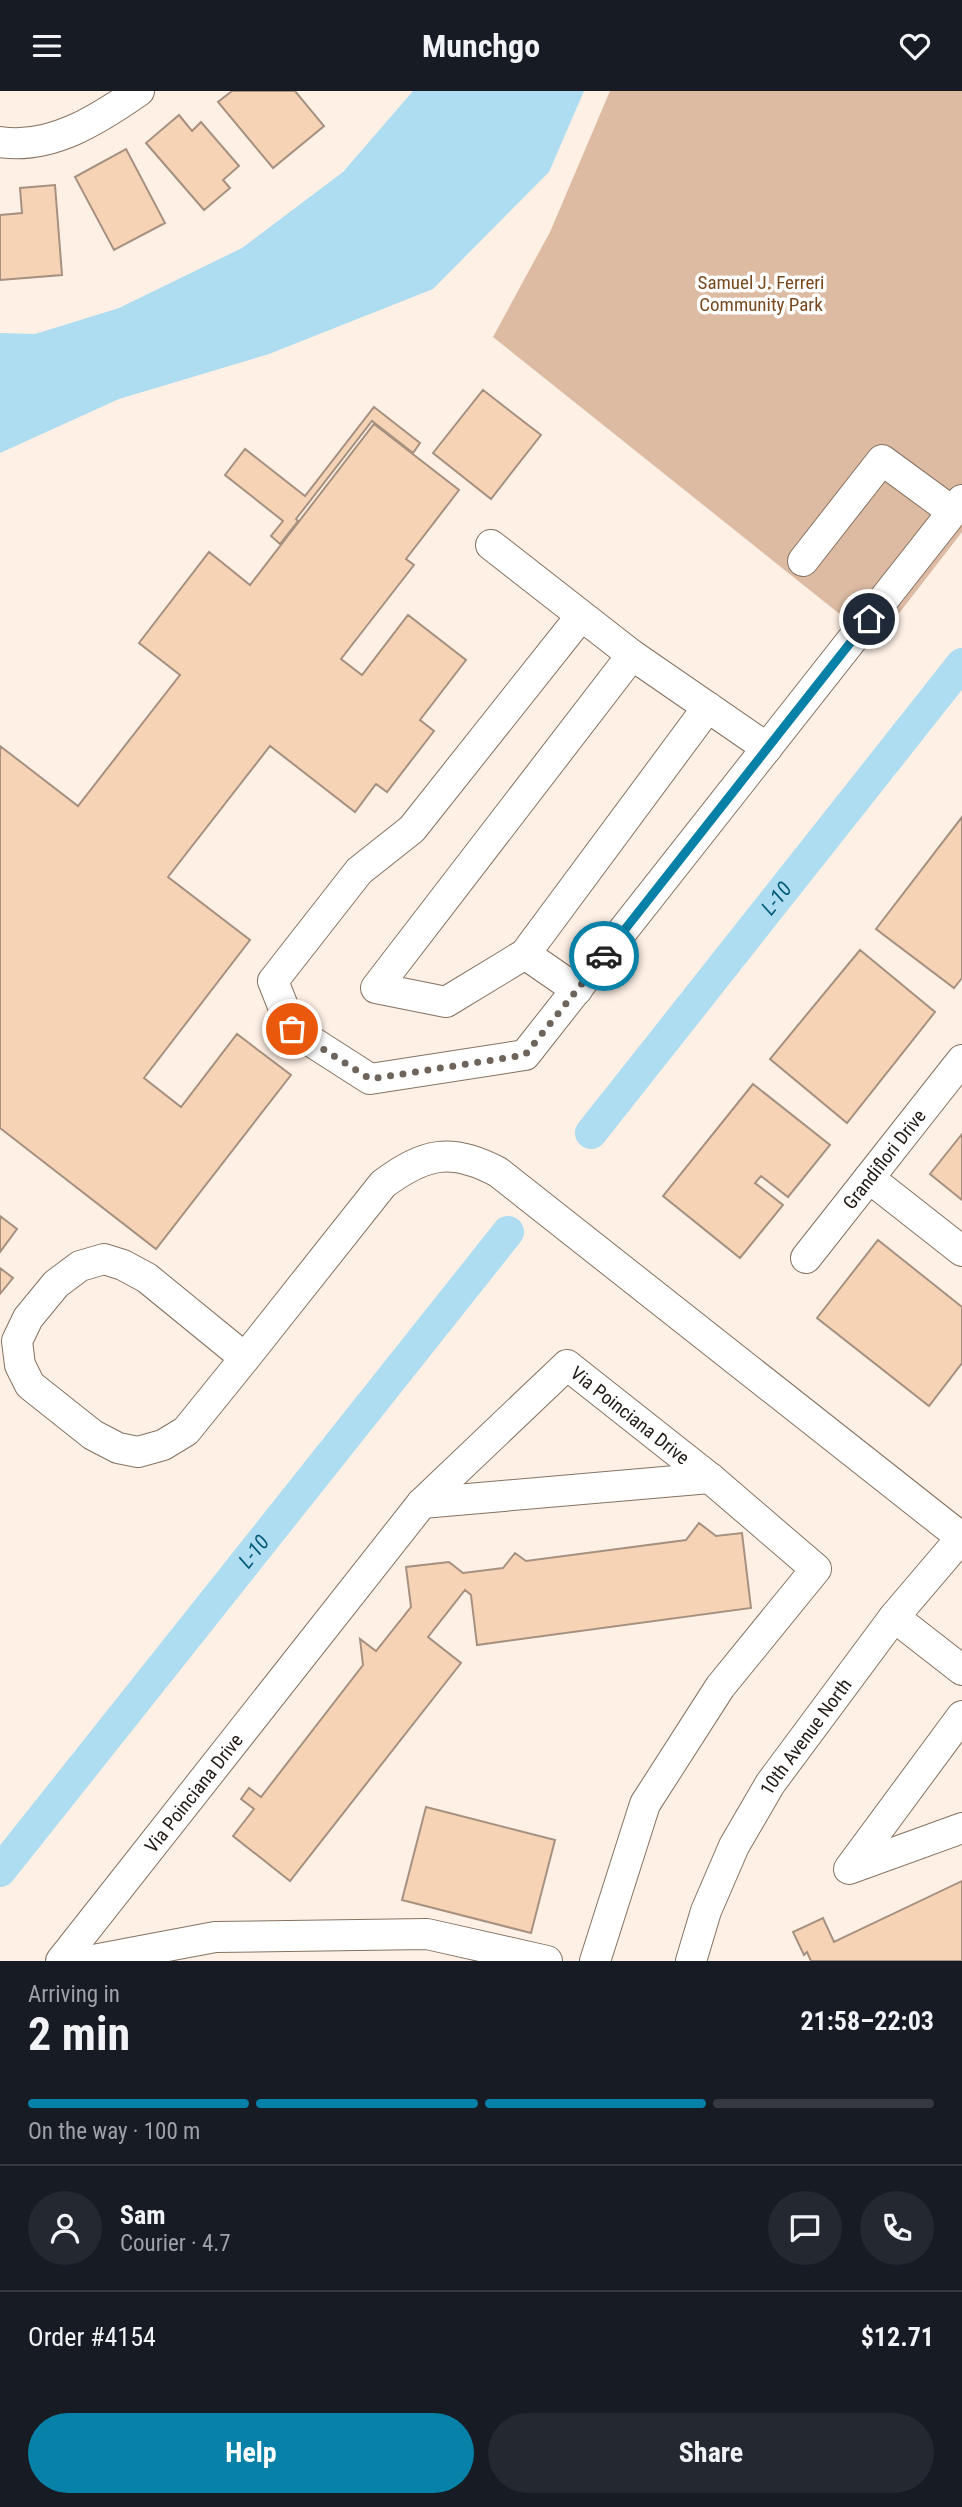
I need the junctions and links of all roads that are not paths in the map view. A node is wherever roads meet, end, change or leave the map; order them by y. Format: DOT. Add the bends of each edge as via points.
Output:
graph roads {
  1 [pos="139,91"];
  2 [pos="0,142"];
  3 [pos="958,506"];
  4 [pos="491,545"];
  5 [pos="803,561"];
  6 [pos="581,616"];
  7 [pos="632,655"];
  8 [pos="708,708"];
  9 [pos="767,748"];
  10 [pos="525,954"];
  11 [pos="577,990"];
  12 [pos="962,1060"];
  13 [pos="869,1178"];
  14 [pos="962,1251"];
  15 [pos="806,1258"];
  16 [pos="245,1358"];
  17 [pos="710,1478"];
  18 [pos="422,1503"];
  19 [pos="962,1537"];
  20 [pos="894,1617"];
  21 [pos="962,1670"];
  22 [pos="962,1716"];
  23 [pos="962,1828"];
  24 [pos="61,1961"];
  25 [pos="88,1961"];
  26 [pos="547,1961"];
  27 [pos="595,1961"];
  28 [pos="691,1961"];
  1 -- 2 [label="street" via="55,138"];
  3 -- 5 [label="street" via="883,460"];
  3 -- 9 [label="street"];
  4 -- 6 [label="street"];
  6 -- 7 [label="street"];
  6 -- 11 [label="street" via="412,829 359,871 273,981 292,1029 370,1079 525,1055"];
  7 -- 8 [label="street"];
  7 -- 10 [label="street" via="376,988 446,1002"];
  8 -- 9 [label="street"];
  8 -- 10 [label="street"];
  9 -- 11 [label="street"];
  10 -- 11 [label="street"];
  12 -- 13 [label="street, Grandiflori Drive"];
  13 -- 14 [label="street"];
  13 -- 15 [label="street, Grandiflori Drive"];
  16 -- 16 [label="street" via="186,1431 163,1445 138,1452 93,1435 30,1385 20,1365 17,1341 28,1318 56,1284 80,1266 104,1259 147,1278"];
  16 -- 19 [label="street" via="383,1184 425,1159 451,1156 475,1160 498,1172"];
  17 -- 18 [label="street"];
  17 -- 18 [label="street, Via Poinciana Drive" via="568,1365"];
  17 -- 27 [label="street, Via Poinciana Drive" via="816,1569 720,1687 645,1804"];
  18 -- 24 [label="street, Via Poinciana Drive"];
  19 -- 20 [label="street, 10th Avenue North"];
  20 -- 21 [label="street"];
  20 -- 28 [label="street, 10th Avenue North" via="770,1784 734,1846"];
  22 -- 23 [label="street" via="849,1868"];
  25 -- 26 [label="street" via="215,1937 427,1934"];
}
